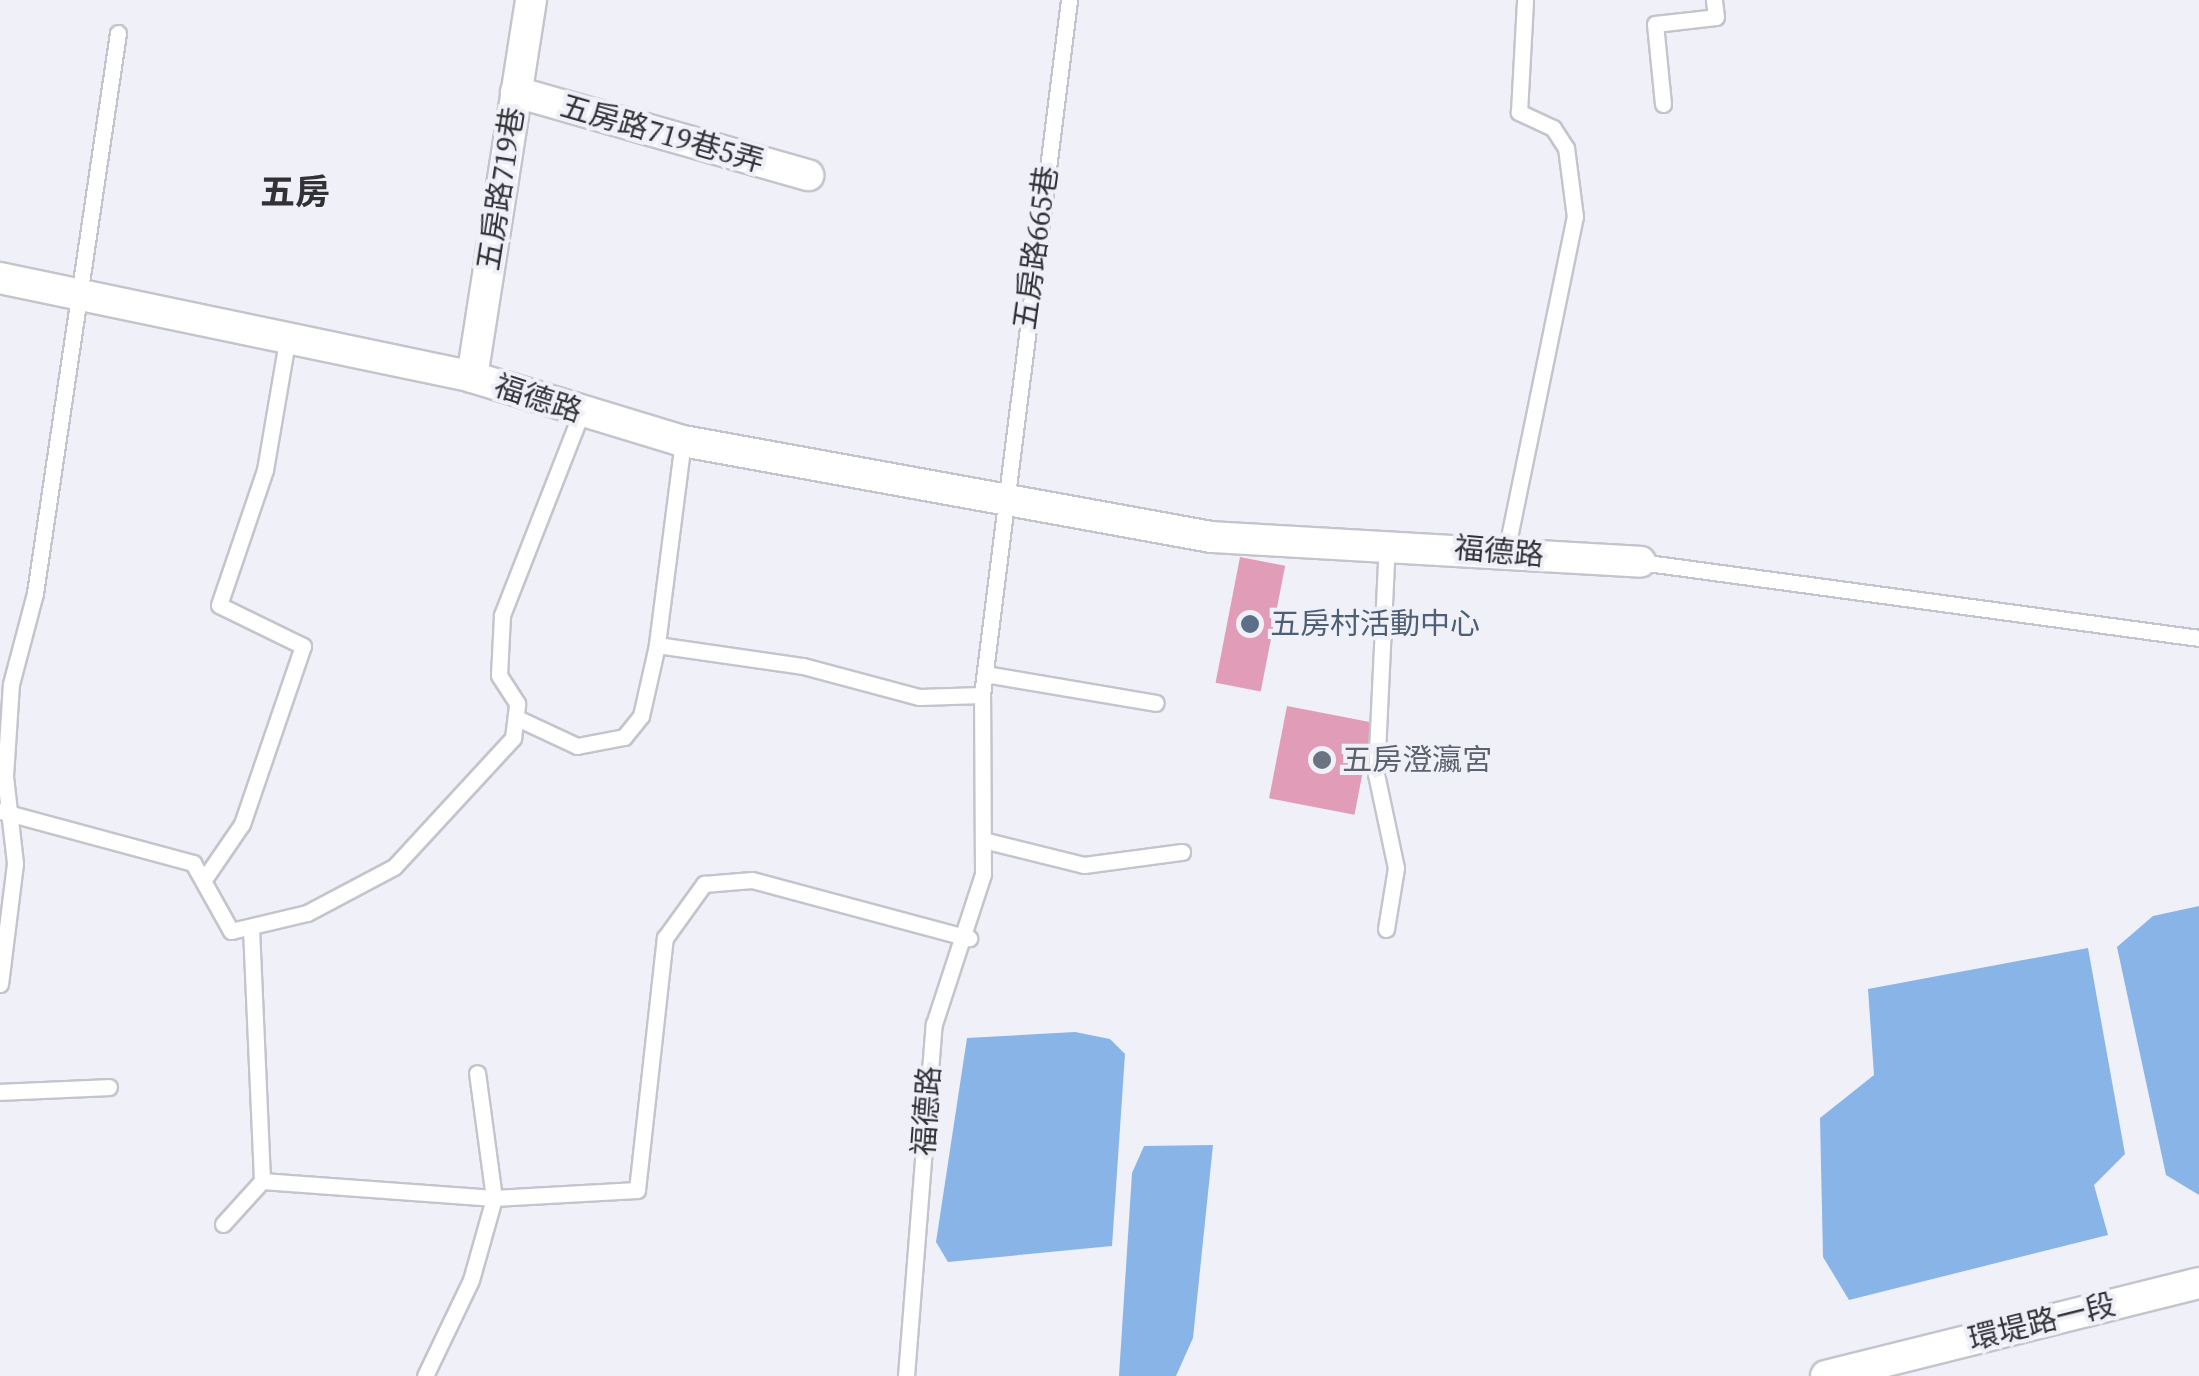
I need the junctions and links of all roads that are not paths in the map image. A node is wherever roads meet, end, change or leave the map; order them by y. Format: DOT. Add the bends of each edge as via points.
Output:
graph roads {
  1 [pos="531,0"];
  2 [pos="1069,0"];
  3 [pos="1525,0"];
  4 [pos="1714,0"];
  5 [pos="118,33"];
  6 [pos="516,92"];
  7 [pos="1663,104"];
  8 [pos="808,175"];
  9 [pos="0,278"];
  10 [pos="76,292"];
  11 [pos="288,336"];
  12 [pos="472,377"];
  13 [pos="581,413"];
  14 [pos="684,440"];
  15 [pos="1002,496"];
  16 [pos="1387,544"];
  17 [pos="1506,552"];
  18 [pos="1640,562"];
  19 [pos="2199,638"];
  20 [pos="657,645"];
  21 [pos="985,674"];
  22 [pos="982,695"];
  23 [pos="1156,703"];
  24 [pos="519,719"];
  25 [pos="4,811"];
  26 [pos="983,840"];
  27 [pos="1182,852"];
  28 [pos="205,878"];
  29 [pos="251,928"];
  30 [pos="1386,929"];
  31 [pos="969,938"];
  32 [pos="0,984"];
  33 [pos="478,1073"];
  34 [pos="109,1087"];
  35 [pos="0,1092"];
  36 [pos="262,1181"];
  37 [pos="494,1198"];
  38 [pos="223,1224"];
  39 [pos="2199,1283"];
  40 [pos="425,1376"];
  41 [pos="906,1376"];
  42 [pos="1826,1376"];
  1 -- 6 [label="street, 五房路719巷"];
  2 -- 15 [label="lane, 五房路665巷"];
  3 -- 17 [label="lane" via="1520,112 1552,128 1566,148 1575,217"];
  4 -- 7 [label="lane" via="1716,17 1655,24"];
  5 -- 10 [label="lane"];
  6 -- 8 [label="street, 五房路719巷5弄"];
  6 -- 12 [label="street, 五房路719巷"];
  9 -- 10 [label="street, 福德路"];
  10 -- 11 [label="street, 福德路"];
  10 -- 25 [label="lane" via="35,594 11,684"];
  11 -- 12 [label="street, 福德路"];
  11 -- 28 [label="lane" via="264,470 219,605 303,646 242,824"];
  12 -- 13 [label="street, 福德路"];
  13 -- 14 [label="street, 福德路"];
  13 -- 24 [label="lane" via="502,614 499,676"];
  14 -- 15 [label="street, 福德路"];
  14 -- 20 [label="lane"];
  15 -- 16 [label="street, 福德路" via="1210,538"];
  15 -- 21 [label="lane, 福德路"];
  16 -- 17 [label="street, 福德路"];
  16 -- 30 [label="lane" via="1376,774 1396,868"];
  17 -- 18 [label="street, 福德路"];
  18 -- 19 [label="lane"];
  20 -- 22 [label="lane" via="803,666 919,697"];
  20 -- 24 [label="lane" via="642,716 624,737 576,746"];
  21 -- 22 [label="lane, 福德路"];
  21 -- 23 [label="lane"];
  22 -- 26 [label="lane, 福德路"];
  24 -- 29 [label="lane" via="513,738 394,867 307,913"];
  25 -- 28 [label="lane" via="193,863"];
  25 -- 32 [label="lane" via="14,873"];
  26 -- 27 [label="lane" via="1084,865"];
  26 -- 31 [label="lane, 福德路"];
  28 -- 29 [label="lane" via="231,932"];
  29 -- 36 [label="lane"];
  31 -- 37 [label="lane" via="752,880 704,884 664,938 637,1190"];
  31 -- 41 [label="lane, 福德路" via="934,1024"];
  33 -- 37 [label="lane"];
  34 -- 35 [label="lane"];
  36 -- 37 [label="lane"];
  36 -- 38 [label="lane"];
  37 -- 40 [label="lane" via="471,1280"];
  39 -- 42 [label="street, 環堤路一段"];
}
